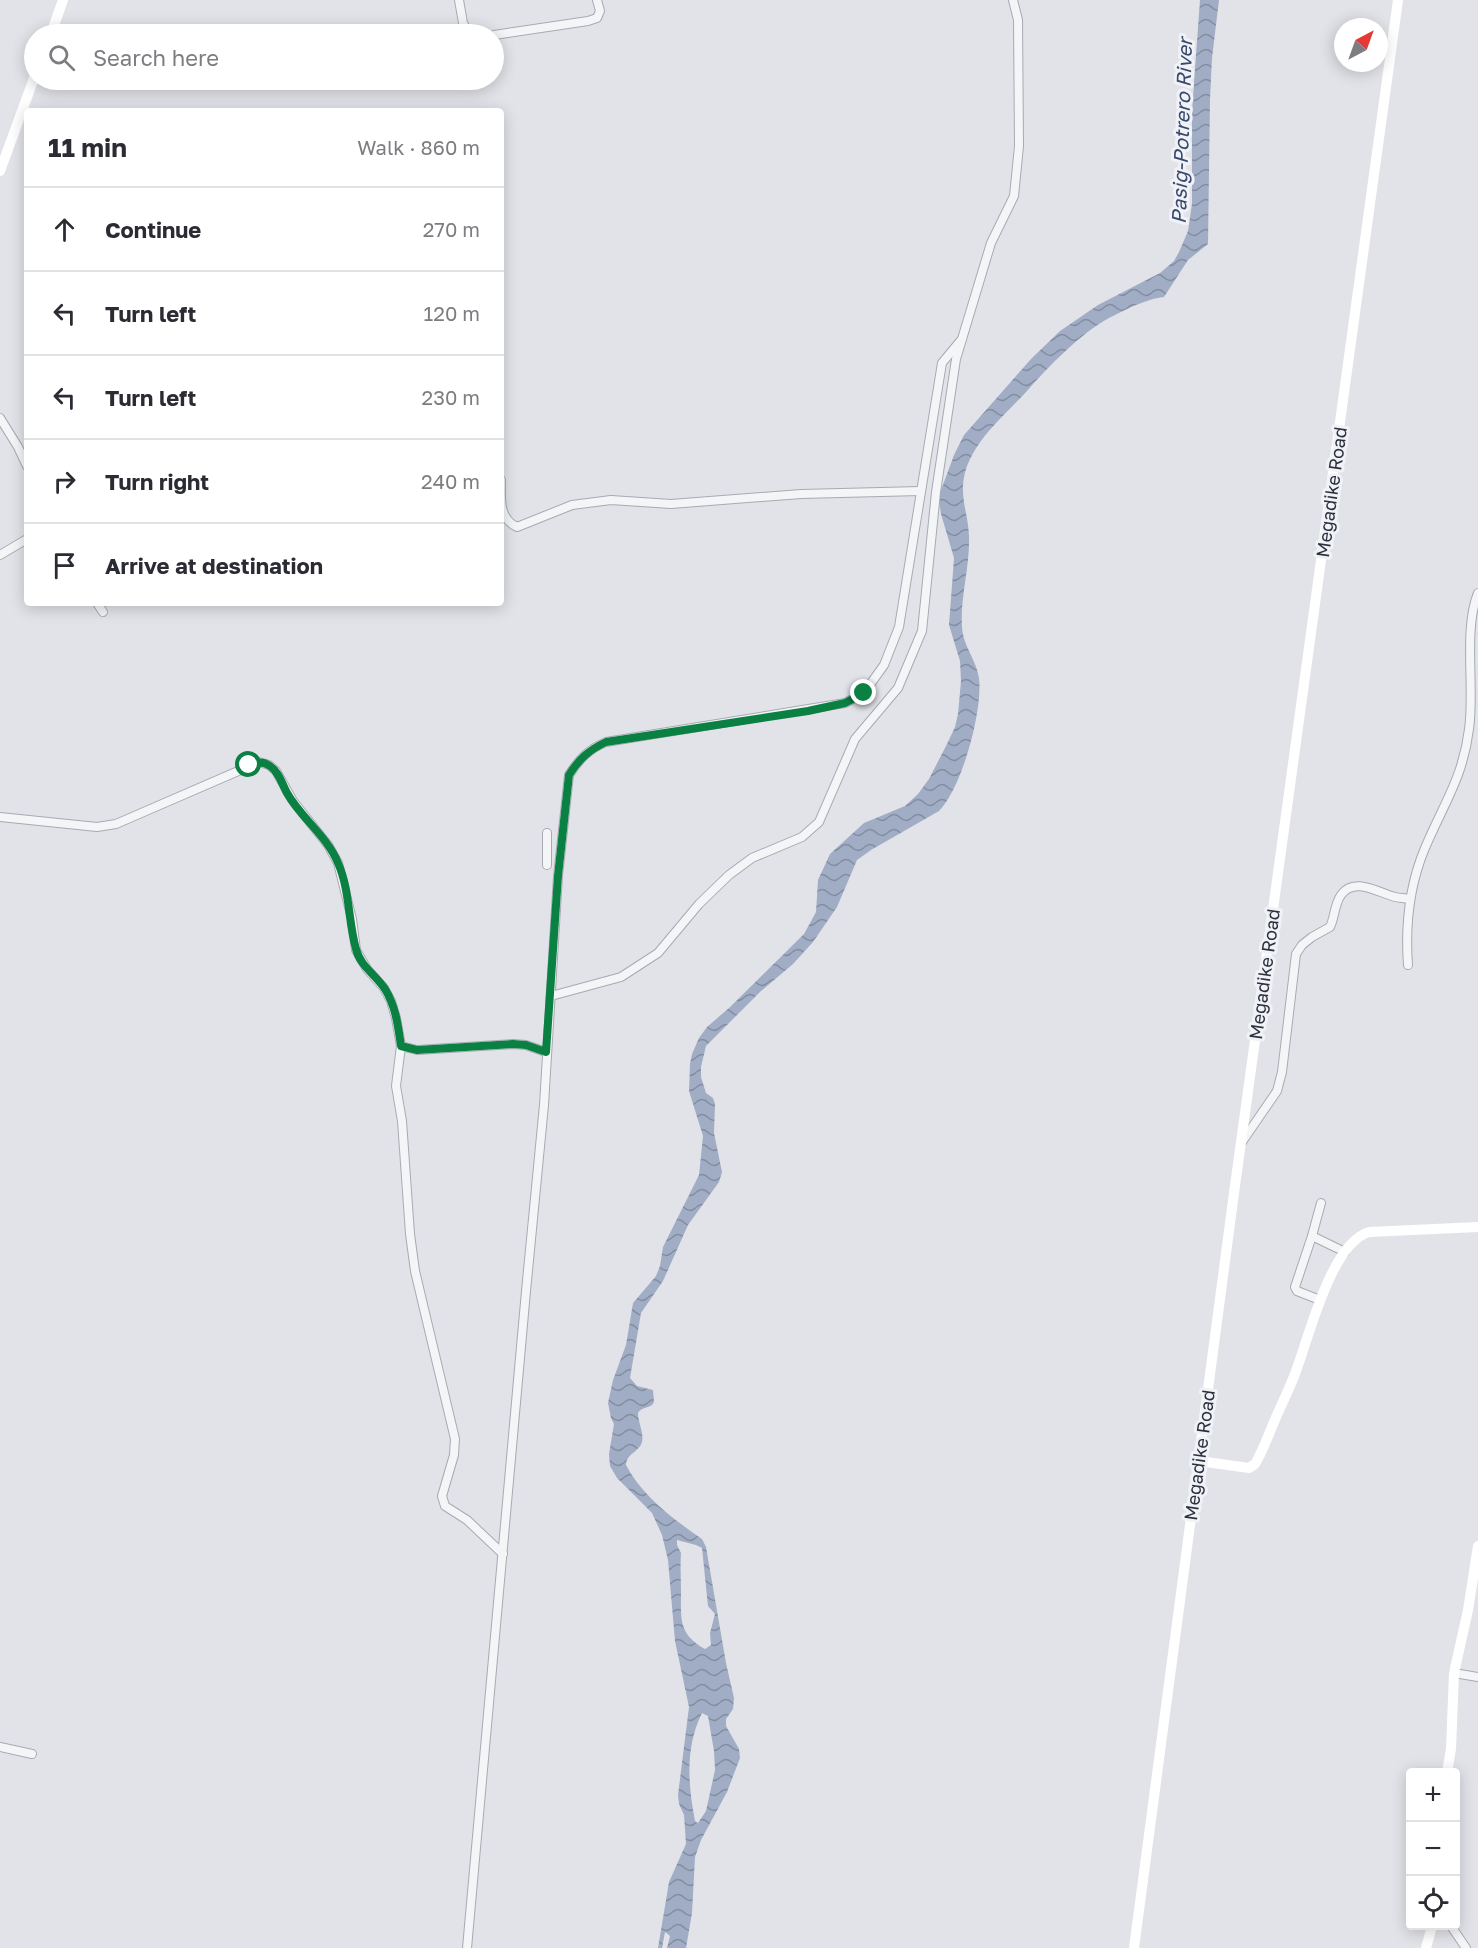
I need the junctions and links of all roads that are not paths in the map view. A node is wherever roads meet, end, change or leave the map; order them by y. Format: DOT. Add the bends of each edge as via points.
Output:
graph roads {
  1 [pos="63,0"];
  2 [pos="459,0"];
  3 [pos="597,0"];
  4 [pos="1013,0"];
  5 [pos="1398,0"];
  6 [pos="55,24"];
  7 [pos="464,24"];
  8 [pos="504,34"];
  9 [pos="30,90"];
  10 [pos="0,171"];
  11 [pos="962,339"];
  12 [pos="0,418"];
  13 [pos="24,460"];
  14 [pos="921,491"];
  15 [pos="504,518"];
  16 [pos="24,541"];
  17 [pos="0,555"];
  18 [pos="1478,593"];
  19 [pos="99,606"];
  20 [pos="103,612"];
  21 [pos="0,817"];
  22 [pos="548,833"];
  23 [pos="547,864"];
  24 [pos="1409,899"];
  25 [pos="1408,964"];
  26 [pos="551,996"];
  27 [pos="401,1046"];
  28 [pos="546,1052"];
  29 [pos="1242,1142"];
  30 [pos="1321,1203"];
  31 [pos="1478,1227"];
  32 [pos="1312,1236"];
  33 [pos="1345,1252"];
  34 [pos="1320,1300"];
  35 [pos="1199,1461"];
  36 [pos="1478,1546"];
  37 [pos="503,1554"];
  38 [pos="1454,1673"];
  39 [pos="1478,1677"];
  40 [pos="0,1747"];
  41 [pos="32,1754"];
  42 [pos="1448,1768"];
  43 [pos="1431,1930"];
  44 [pos="1454,1930"];
  45 [pos="467,1948"];
  46 [pos="1134,1948"];
  47 [pos="1426,1948"];
  48 [pos="1466,1948"];
  1 -- 6 [label="main road"];
  2 -- 7 [label="street"];
  3 -- 8 [label="street" via="597,18"];
  4 -- 11 [label="street" via="1018,20 1019,146 1014,196 991,243"];
  5 -- 29 [label="main road, Megadike Road"];
  9 -- 10 [label="main road"];
  11 -- 14 [label="street" via="942,363"];
  11 -- 26 [label="street" via="936,492 922,631 898,688 855,740 819,822 802,837 752,858 729,875 658,953 621,977"];
  12 -- 13 [label="street"];
  14 -- 15 [label="street" via="801,494 671,504 611,500 572,505 517,527"];
  14 -- 26 [label="street" via="899,627 884,665 864,693 845,703 808,711 606,742 591,748 577,762 569,775"];
  16 -- 17 [label="street"];
  18 -- 24 [label="street" via="1472,614 1470,727 1462,767 1425,849"];
  19 -- 20 [label="street"];
  21 -- 27 [label="street" via="97,827 116,824 249,765 269,765 338,863 356,950 391,1001"];
  22 -- 23 [label="street"];
  24 -- 25 [label="street"];
  24 -- 29 [label="street" via="1370,887 1344,891 1330,927 1299,949 1280,1082"];
  26 -- 28 [label="street"];
  27 -- 28 [label="street" via="417,1050 513,1044"];
  27 -- 37 [label="street" via="396,1086 411,1242 455,1439 442,1496 445,1506 467,1520"];
  28 -- 37 [label="street"];
  29 -- 35 [label="main road, Megadike Road"];
  30 -- 32 [label="street"];
  31 -- 33 [label="main road" via="1370,1233 1355,1240"];
  32 -- 33 [label="street"];
  32 -- 34 [label="street" via="1295,1287"];
  33 -- 34 [label="main road"];
  34 -- 35 [label="main road" via="1296,1372 1255,1464 1249,1468"];
  35 -- 46 [label="main road, Megadike Road"];
  36 -- 38 [label="main road"];
  37 -- 45 [label="street"];
  38 -- 39 [label="street"];
  38 -- 42 [label="main road"];
  40 -- 41 [label="street"];
  43 -- 47 [label="main road"];
  44 -- 48 [label="street"];
}
